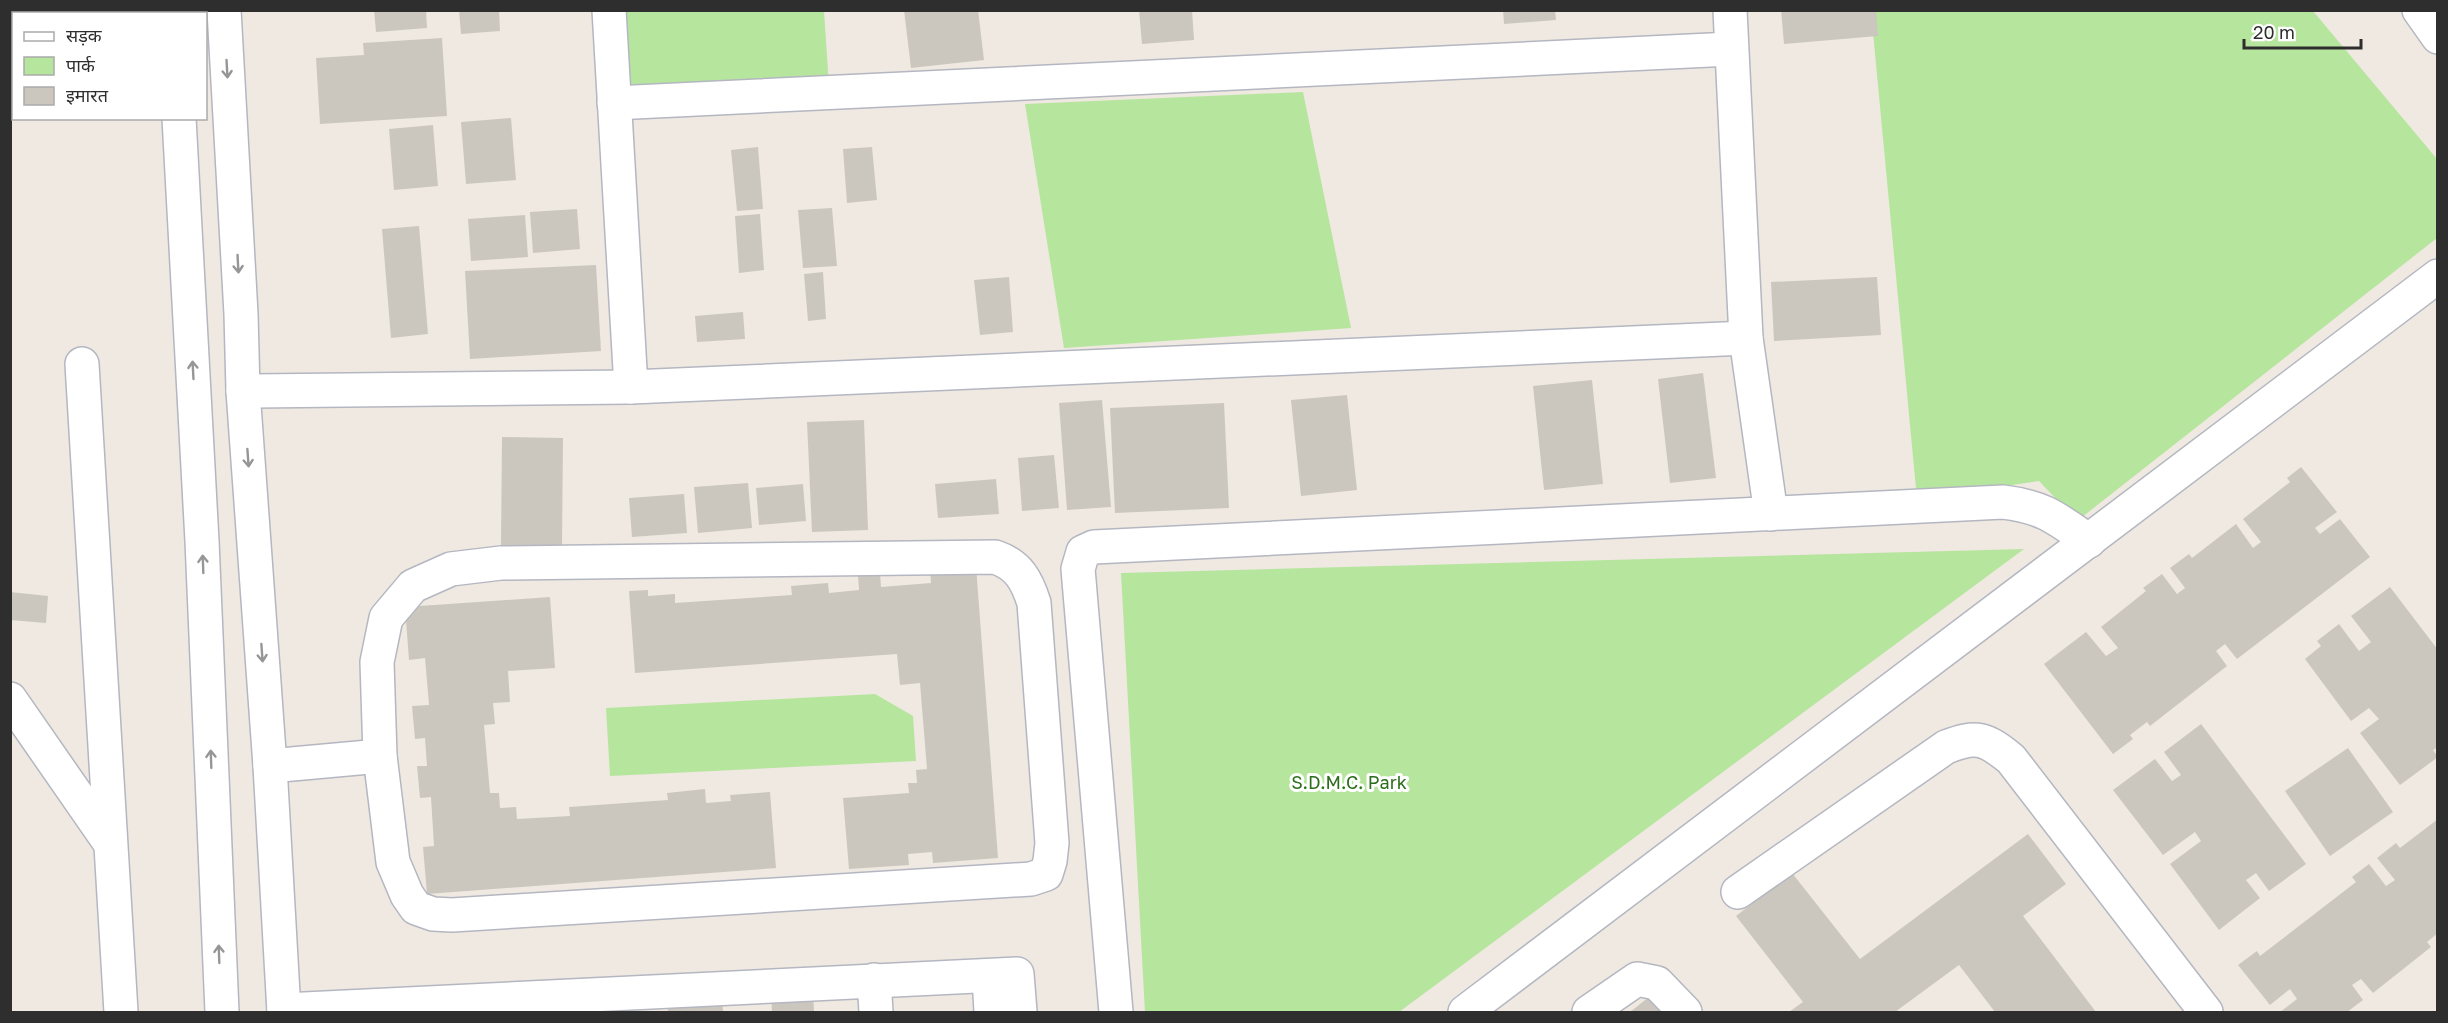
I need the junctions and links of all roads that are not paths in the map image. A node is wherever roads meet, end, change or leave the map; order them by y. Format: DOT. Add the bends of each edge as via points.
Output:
graph roads {
  1 [pos="224,10"];
  2 [pos="609,10"];
  3 [pos="1730,10"];
  4 [pos="2419,10"];
  5 [pos="2438,37"];
  6 [pos="1731,49"];
  7 [pos="614,103"];
  8 [pos="179,120"];
  9 [pos="2438,276"];
  10 [pos="1746,338"];
  11 [pos="81,364"];
  12 [pos="631,387"];
  13 [pos="243,391"];
  14 [pos="1771,514"];
  15 [pos="2089,541"];
  16 [pos="10,699"];
  17 [pos="380,756"];
  18 [pos="270,766"];
  19 [pos="111,845"];
  20 [pos="1738,892"];
  21 [pos="989,976"];
  22 [pos="874,980"];
  23 [pos="644,1003"];
  24 [pos="409,1008"];
  25 [pos="284,1011"];
  26 [pos="121,1012"];
  27 [pos="222,1012"];
  28 [pos="876,1012"];
  29 [pos="991,1012"];
  30 [pos="1020,1012"];
  31 [pos="1116,1012"];
  32 [pos="1465,1012"];
  33 [pos="1589,1012"];
  34 [pos="1685,1012"];
  35 [pos="2206,1012"];
  1 -- 13 [label="street, one-way"];
  2 -- 7 [label="street"];
  3 -- 6 [label="street"];
  4 -- 5 [label="street"];
  6 -- 7 [label="street"];
  6 -- 10 [label="street"];
  7 -- 12 [label="street"];
  27 -- 8 [label="street, one-way"];
  9 -- 15 [label="street"];
  10 -- 12 [label="street"];
  10 -- 14 [label="street"];
  11 -- 19 [label="street"];
  12 -- 13 [label="street"];
  13 -- 18 [label="street, one-way"];
  14 -- 15 [label="street" via="2003,502 2030,505 2049,513"];
  14 -- 31 [label="street" via="1094,547 1083,552 1078,569"];
  15 -- 32 [label="street"];
  16 -- 19 [label="street"];
  17 -- 17 [label="street" via="377,662 386,618 413,586 451,569 501,563 996,556 1014,565 1027,581 1034,603 1052,843 1050,861 1046,874 1031,879 433,914 416,908 393,862"];
  17 -- 18 [label="street"];
  18 -- 25 [label="street"];
  19 -- 26 [label="street"];
  20 -- 35 [label="street" via="1946,747 1967,738 1991,743 2011,759"];
  21 -- 22 [label="street"];
  21 -- 29 [label="street"];
  21 -- 30 [label="street" via="1017,974"];
  22 -- 23 [label="street"];
  22 -- 28 [label="street"];
  23 -- 24 [label="street"];
  24 -- 25 [label="street"];
  33 -- 34 [label="street" via="1637,979 1657,982"];
}
